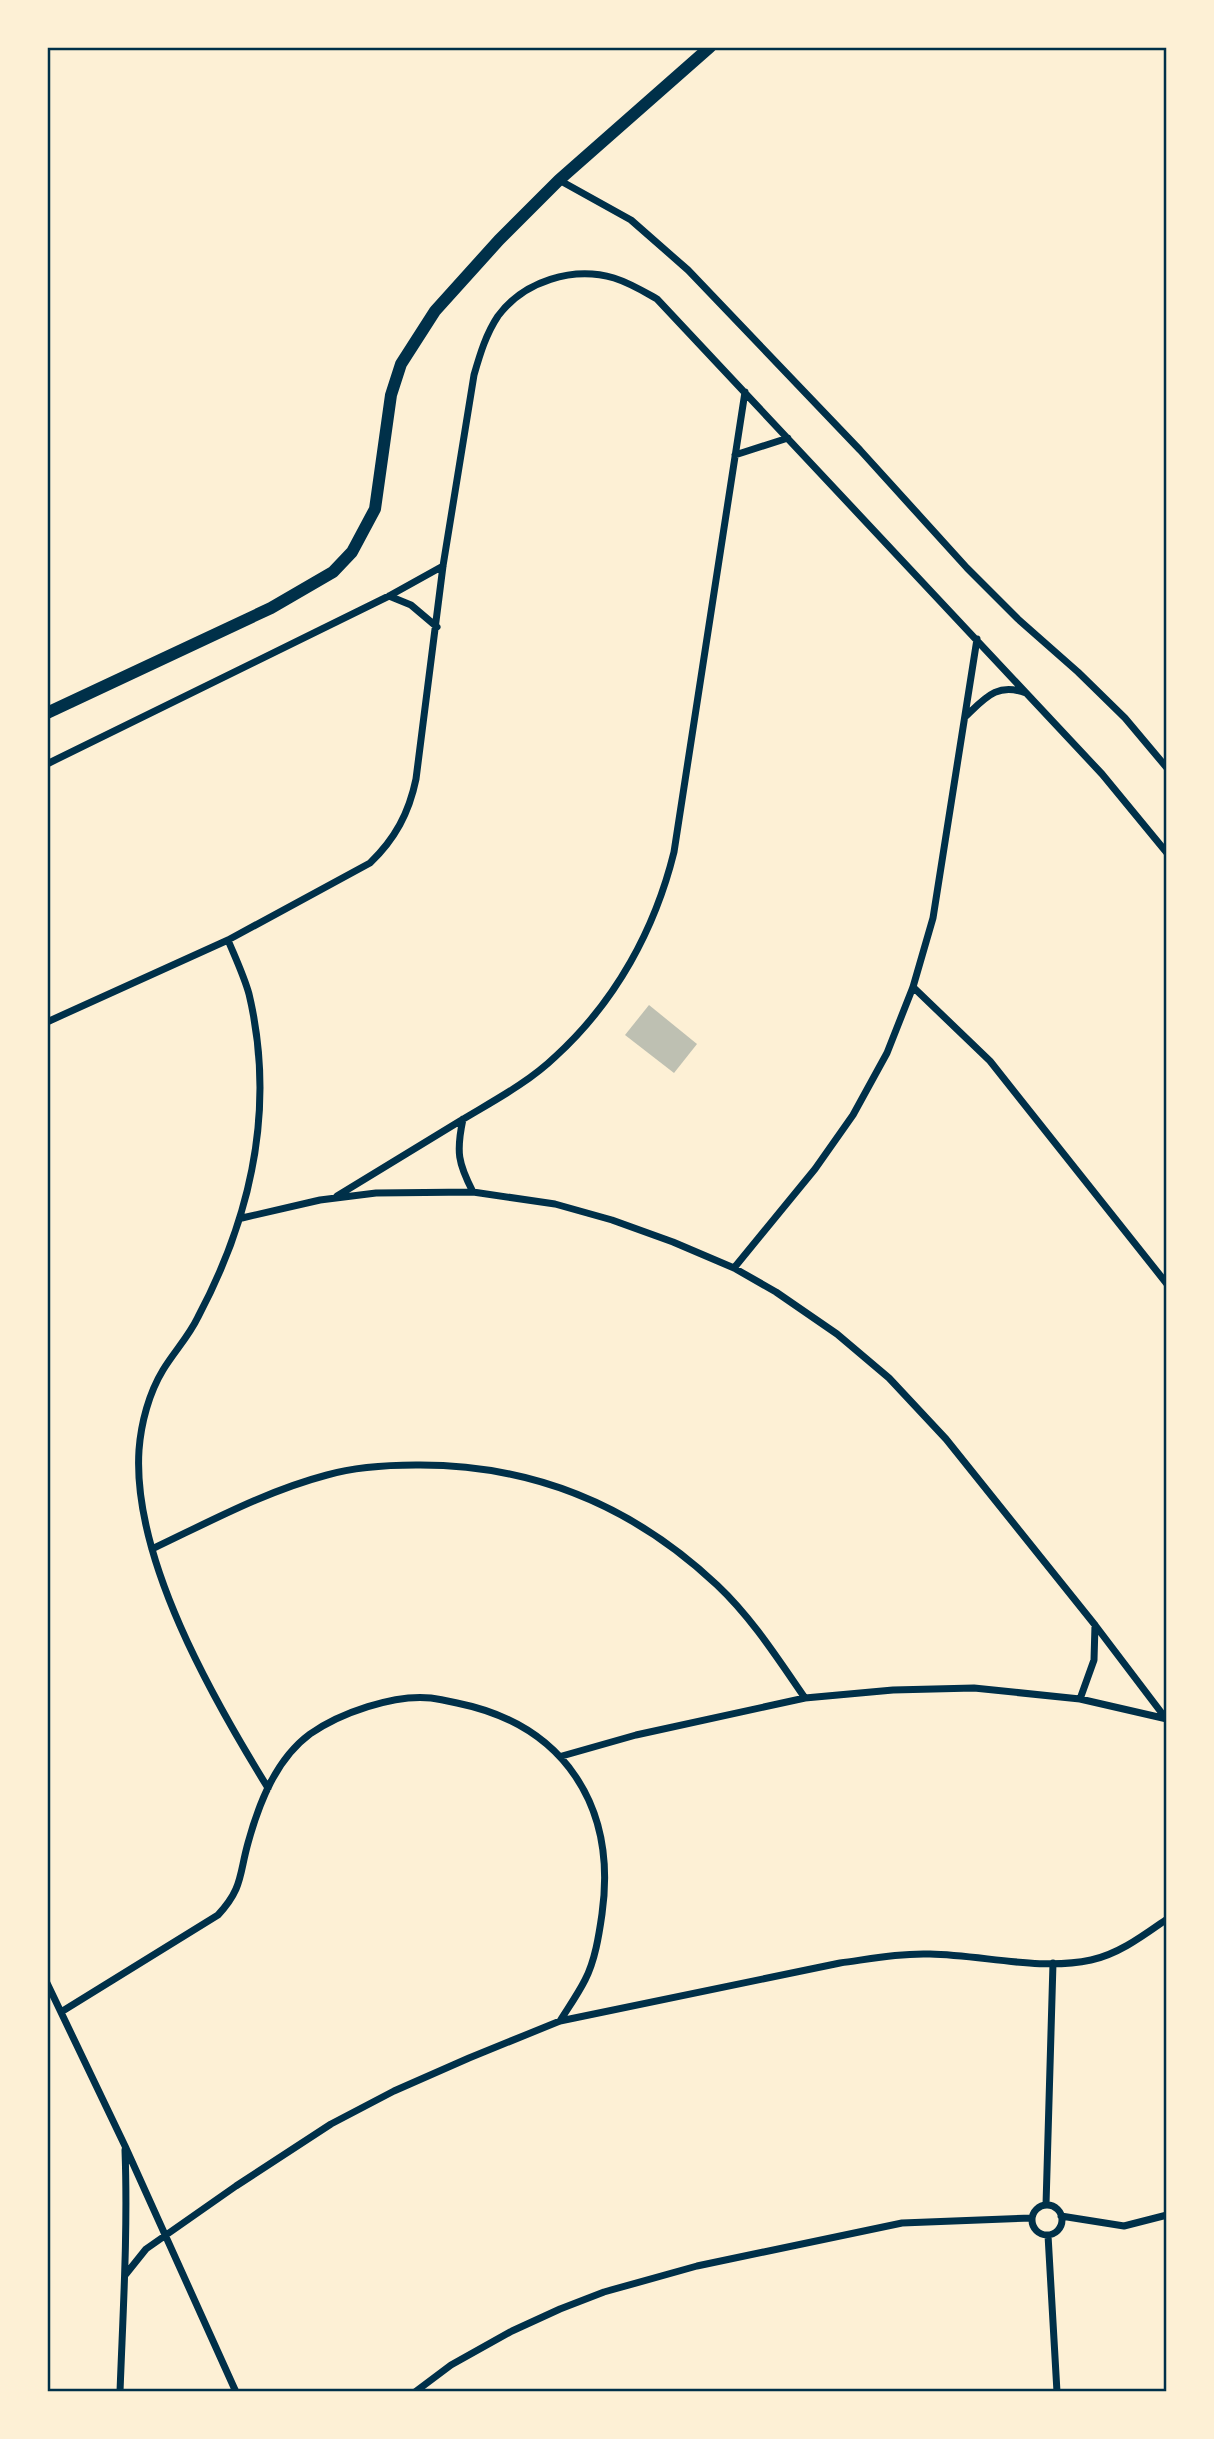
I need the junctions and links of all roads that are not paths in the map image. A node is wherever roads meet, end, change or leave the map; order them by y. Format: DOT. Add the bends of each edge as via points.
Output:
graph roads {
  1 [pos="710,47"];
  2 [pos="559,180"];
  3 [pos="745,391"];
  4 [pos="788,438"];
  5 [pos="735,455"];
  6 [pos="443,566"];
  7 [pos="389,596"];
  8 [pos="437,627"];
  9 [pos="977,639"];
  10 [pos="1028,694"];
  11 [pos="47,713"];
  12 [pos="964,718"];
  13 [pos="47,764"];
  14 [pos="1167,768"];
  15 [pos="1167,853"];
  16 [pos="228,940"];
  17 [pos="914,987"];
  18 [pos="47,1022"];
  19 [pos="463,1119"];
  20 [pos="474,1192"];
  21 [pos="334,1198"];
  22 [pos="242,1218"];
  23 [pos="734,1268"];
  24 [pos="1167,1284"];
  25 [pos="152,1549"];
  26 [pos="1095,1625"];
  27 [pos="805,1698"];
  28 [pos="1080,1699"];
  29 [pos="1167,1720"];
  30 [pos="562,1756"];
  31 [pos="268,1788"];
  32 [pos="1167,1919"];
  33 [pos="1053,1963"];
  34 [pos="47,1983"];
  35 [pos="61,2012"];
  36 [pos="560,2021"];
  37 [pos="125,2146"];
  38 [pos="1046,2205"];
  39 [pos="1167,2215"];
  40 [pos="1061,2216"];
  41 [pos="1032,2218"];
  42 [pos="1048,2235"];
  43 [pos="166,2236"];
  44 [pos="126,2274"];
  45 [pos="120,2392"];
  46 [pos="236,2392"];
  47 [pos="415,2392"];
  48 [pos="1057,2392"];
  1 -- 2 [label="street"];
  2 -- 11 [label="street" via="444,300 401,364 391,395 375,509 352,552 333,572 271,608"];
  2 -- 14 [label="street" via="631,220 688,270 967,568 1125,718"];
  3 -- 4 [label="street"];
  3 -- 5 [label="street"];
  3 -- 6 [label="street" via="657,299 635,286 612,277 581,274 549,278 523,292 499,315 482,346"];
  4 -- 5 [label="street"];
  4 -- 9 [label="street"];
  5 -- 19 [label="street" via="674,852 664,890 625,973 595,1016 555,1057"];
  6 -- 7 [label="street"];
  6 -- 8 [label="street"];
  7 -- 8 [label="street" via="411,605"];
  7 -- 13 [label="street"];
  8 -- 16 [label="street" via="411,801 387,847 370,863"];
  9 -- 10 [label="street"];
  9 -- 12 [label="street"];
  10 -- 12 [label="street" via="1011,687 992,693"];
  10 -- 15 [label="street"];
  12 -- 17 [label="street" via="933,918"];
  16 -- 18 [label="street"];
  16 -- 22 [label="street" via="248,992 260,1090 257,1149"];
  17 -- 23 [label="street" via="887,1053 853,1115"];
  17 -- 24 [label="street" via="990,1061"];
  19 -- 20 [label="street" via="458,1156"];
  19 -- 21 [label="street"];
  20 -- 21 [label="street"];
  20 -- 23 [label="street" via="612,1220"];
  21 -- 22 [label="street"];
  22 -- 25 [label="street" via="196,1321 162,1372 142,1425 141,1489"];
  23 -- 26 [label="street" via="837,1334 889,1378 946,1439"];
  25 -- 27 [label="street" via="267,1495 329,1474 389,1465 449,1464 506,1472 567,1489 618,1512 676,1549 751,1623"];
  25 -- 31 [label="street" via="167,1595 226,1720"];
  26 -- 28 [label="street" via="1094,1660"];
  26 -- 29 [label="street"];
  27 -- 28 [label="street" via="974,1688"];
  27 -- 30 [label="street"];
  28 -- 29 [label="street"];
  30 -- 31 [label="street" via="510,1720 477,1707 429,1698 387,1702 351,1713 312,1733 293,1749"];
  30 -- 36 [label="street" via="586,1791 598,1825 605,1895 600,1933 586,1979"];
  31 -- 35 [label="street" via="230,1902 218,1914"];
  32 -- 33 [label="street" via="1133,1943 1093,1960"];
  33 -- 36 [label="street" via="929,1954 884,1957"];
  33 -- 38 [label="street"];
  34 -- 35 [label="street"];
  35 -- 37 [label="street"];
  36 -- 43 [label="street" via="407,2085 331,2124"];
  37 -- 43 [label="street"];
  37 -- 44 [label="street"];
  38 -- 40 [label="street"];
  38 -- 41 [label="street"];
  39 -- 40 [label="street" via="1125,2225"];
  40 -- 42 [label="street" via="1059,2229"];
  41 -- 42 [label="street" via="1036,2230"];
  41 -- 47 [label="street" via="902,2223 697,2266 604,2292 512,2331 451,2365"];
  42 -- 48 [label="street"];
  43 -- 44 [label="street" via="146,2249"];
  43 -- 46 [label="street"];
  44 -- 45 [label="street"];
}
